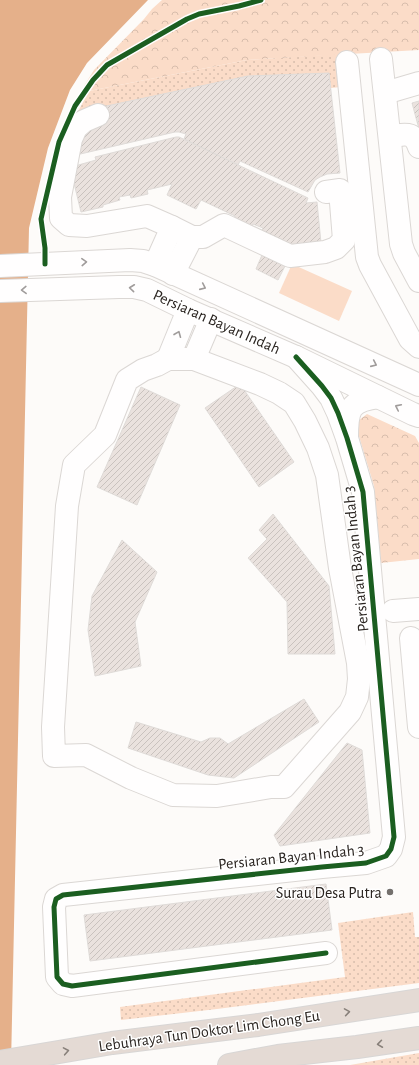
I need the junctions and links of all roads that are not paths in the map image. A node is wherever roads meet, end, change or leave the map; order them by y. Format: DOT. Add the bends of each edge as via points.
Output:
graph roads {
  1 [pos="381,58"];
  2 [pos="347,62"];
  3 [pos="419,83"];
  4 [pos="385,93"];
  5 [pos="98,115"];
  6 [pos="389,134"];
  7 [pos="355,135"];
  8 [pos="419,147"];
  9 [pos="326,192"];
  10 [pos="172,227"];
  11 [pos="192,237"];
  12 [pos="0,266"];
  13 [pos="164,270"];
  14 [pos="419,281"];
  15 [pos="0,291"];
  16 [pos="188,310"];
  17 [pos="211,319"];
  18 [pos="419,347"];
  19 [pos="338,348"];
  20 [pos="296,356"];
  21 [pos="168,359"];
  22 [pos="194,359"];
  23 [pos="328,372"];
  24 [pos="419,385"];
  25 [pos="378,397"];
  26 [pos="419,416"];
  27 [pos="347,438"];
  28 [pos="419,608"];
  29 [pos="393,611"];
  30 [pos="411,638"];
  31 [pos="418,700"];
  32 [pos="419,727"];
  33 [pos="326,953"];
  34 [pos="419,1000"];
  35 [pos="419,1038"];
  36 [pos="0,1062"];
  37 [pos="229,1065"];
  1 -- 4 [label="street"];
  2 -- 7 [label="street"];
  3 -- 4 [label="street"];
  4 -- 6 [label="street"];
  5 -- 10 [label="street" via="76,128 71,139 60,197 61,218 69,225 87,226 147,216"];
  6 -- 7 [label="street"];
  6 -- 8 [label="street" via="413,136"];
  6 -- 14 [label="street" via="401,244"];
  7 -- 18 [label="street" via="367,257 410,339"];
  9 -- 11 [label="street" via="340,190 344,240 336,248 325,252 290,256 224,225 203,237"];
  10 -- 11 [label="street"];
  10 -- 13 [label="street"];
  11 -- 13 [label="street"];
  12 -- 13 [label="street, Persiaran Bayan Indah, one-way" via="130,260 143,261"];
  13 -- 19 [label="street, Persiaran Bayan Indah, one-way"];
  16 -- 15 [label="street, Persiaran Bayan Indah, one-way" via="147,290 134,287"];
  16 -- 17 [label="street, Persiaran Bayan Indah"];
  21 -- 16 [label="street, one-way"];
  17 -- 20 [label="street, Persiaran Bayan Indah"];
  17 -- 22 [label="street"];
  19 -- 23 [label="street"];
  19 -- 24 [label="street, Persiaran Bayan Indah, one-way"];
  20 -- 23 [label="street, Persiaran Bayan Indah"];
  20 -- 27 [label="street, Persiaran Bayan Indah 3" via="331,398"];
  21 -- 22 [label="street"];
  21 -- 22 [label="street" via="127,380 105,435 74,465 67,506 53,727 54,756 86,755 131,778 173,795 217,796 284,787 350,712 357,697 360,679 340,568 327,475 305,421 294,403 279,393"];
  23 -- 25 [label="street, Persiaran Bayan Indah"];
  26 -- 25 [label="street, Persiaran Bayan Indah, one-way"];
  25 -- 27 [label="street, Persiaran Bayan Indah 3" via="355,404 347,420"];
  27 -- 33 [label="street, Persiaran Bayan Indah 3" via="363,492 394,837 386,856 366,863 63,895 56,899 54,906 57,977 63,984 72,986"];
  28 -- 29 [label="street"];
  30 -- 31 [label="street"];
  31 -- 32 [label="street"];
  36 -- 34 [label="highway, Lebuhraya Tun Doktor Lim Chong Eu, one-way" via="112,1043 258,1025"];
  35 -- 37 [label="highway, one-way" via="278,1056"];
}
